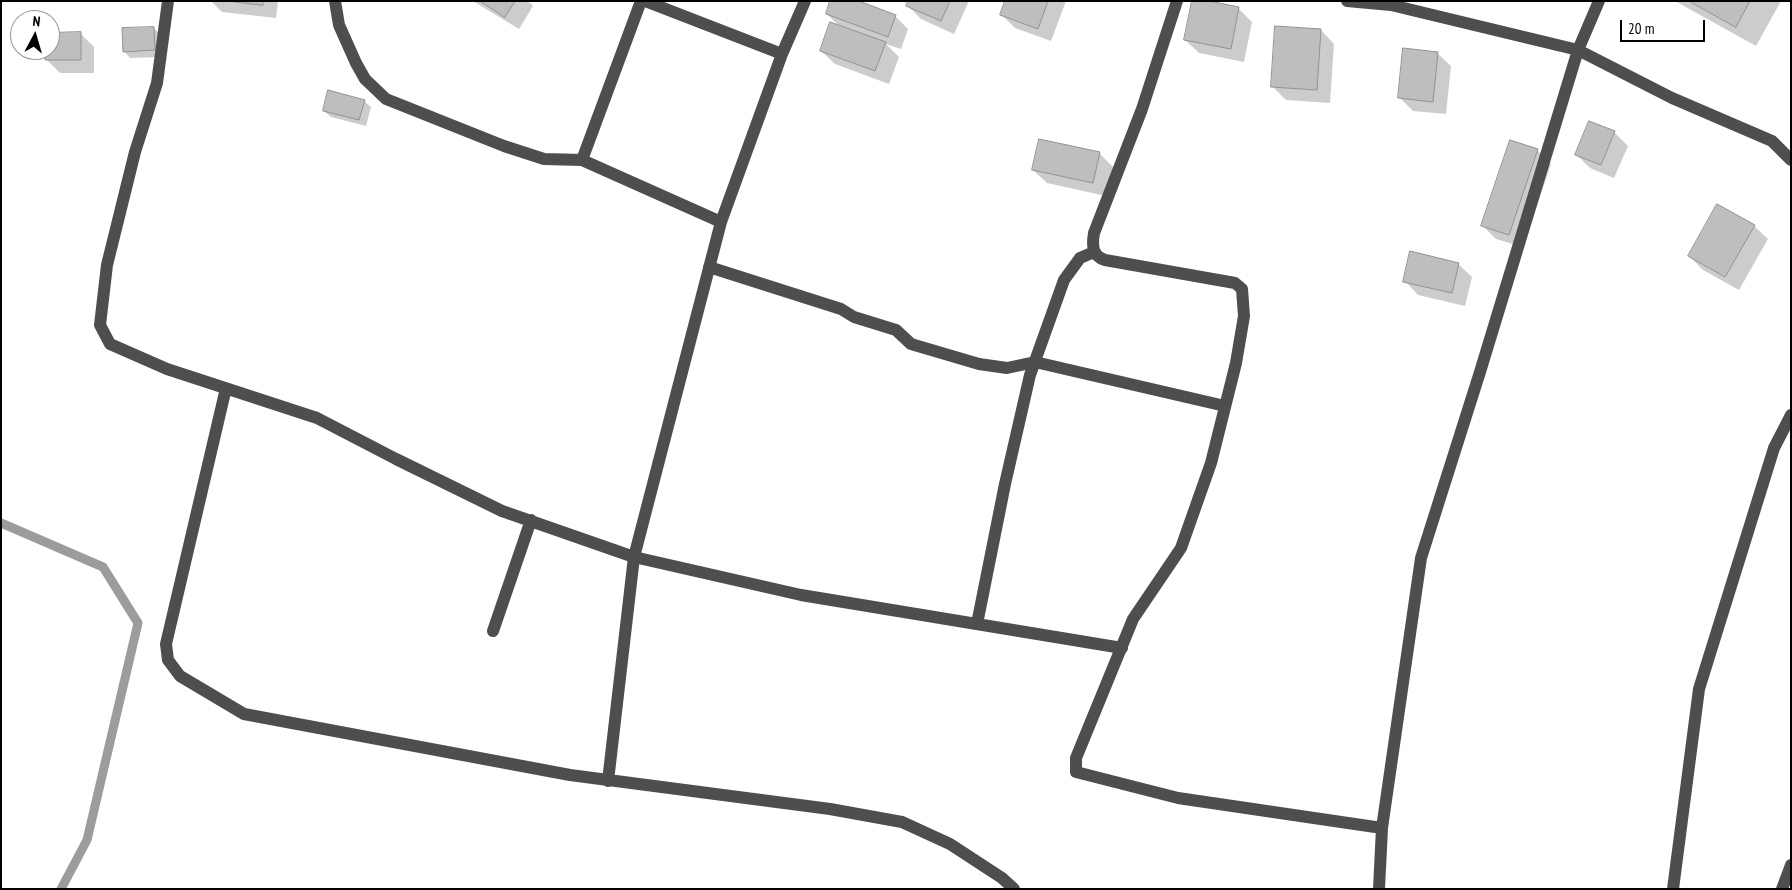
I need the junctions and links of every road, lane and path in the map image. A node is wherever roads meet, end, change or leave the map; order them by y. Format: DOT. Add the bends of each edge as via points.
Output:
graph roads {
  1 [pos="168,1"];
  2 [pos="335,1"];
  3 [pos="641,1"];
  4 [pos="645,1"];
  5 [pos="804,1"];
  6 [pos="1177,1"];
  7 [pos="1348,1"];
  8 [pos="1599,1"];
  9 [pos="1578,50"];
  10 [pos="782,54"];
  11 [pos="582,160"];
  12 [pos="1791,160"];
  13 [pos="721,222"];
  14 [pos="1094,252"];
  15 [pos="709,267"];
  16 [pos="1035,362"];
  17 [pos="226,388"];
  18 [pos="1225,406"];
  19 [pos="1791,416"];
  20 [pos="531,520"];
  21 [pos="634,557"];
  22 [pos="977,624"];
  23 [pos="493,631"];
  24 [pos="1122,648"];
  25 [pos="608,781"];
  26 [pos="1382,828"];
  27 [pos="1791,865"];
  28 [pos="1014,889"];
  29 [pos="1380,889"];
  30 [pos="1673,889"];
  31 [pos="1782,889"];
  1 -- 17 [label="street" via="157,83 135,152 107,265 100,325 110,344 167,369"];
  2 -- 11 [label="street" via="339,25 356,62 365,79 386,98 544,159"];
  3 -- 11 [label="street"];
  4 -- 10 [label="street"];
  5 -- 10 [label="street"];
  6 -- 14 [label="street" via="1142,109 1094,233"];
  7 -- 9 [label="street" via="1391,5"];
  8 -- 9 [label="street"];
  9 -- 12 [label="street" via="1672,98 1772,140"];
  9 -- 26 [label="street" via="1421,558"];
  10 -- 13 [label="street"];
  11 -- 13 [label="street"];
  13 -- 15 [label="street"];
  14 -- 16 [label="street" via="1080,258 1064,280"];
  14 -- 18 [label="street" via="1105,260 1227,281 1242,289 1244,316"];
  15 -- 16 [label="street" via="842,309 854,317 896,330 911,344 979,364 1007,368"];
  15 -- 21 [label="street"];
  16 -- 18 [label="street"];
  16 -- 22 [label="street" via="1005,484"];
  17 -- 20 [label="street" via="317,418 502,511"];
  17 -- 25 [label="street" via="166,644 168,660 180,676 244,714"];
  18 -- 24 [label="street" via="1181,548 1133,619"];
  19 -- 30 [label="street" via="1774,448 1699,688"];
  20 -- 21 [label="street"];
  20 -- 23 [label="street"];
  21 -- 22 [label="street" via="801,595"];
  21 -- 25 [label="street"];
  22 -- 24 [label="street"];
  24 -- 26 [label="street" via="1076,758 1076,772 1178,798"];
  25 -- 28 [label="street" via="830,809 902,822 950,844"];
  26 -- 29 [label="street"];
  27 -- 31 [label="street"];
}
